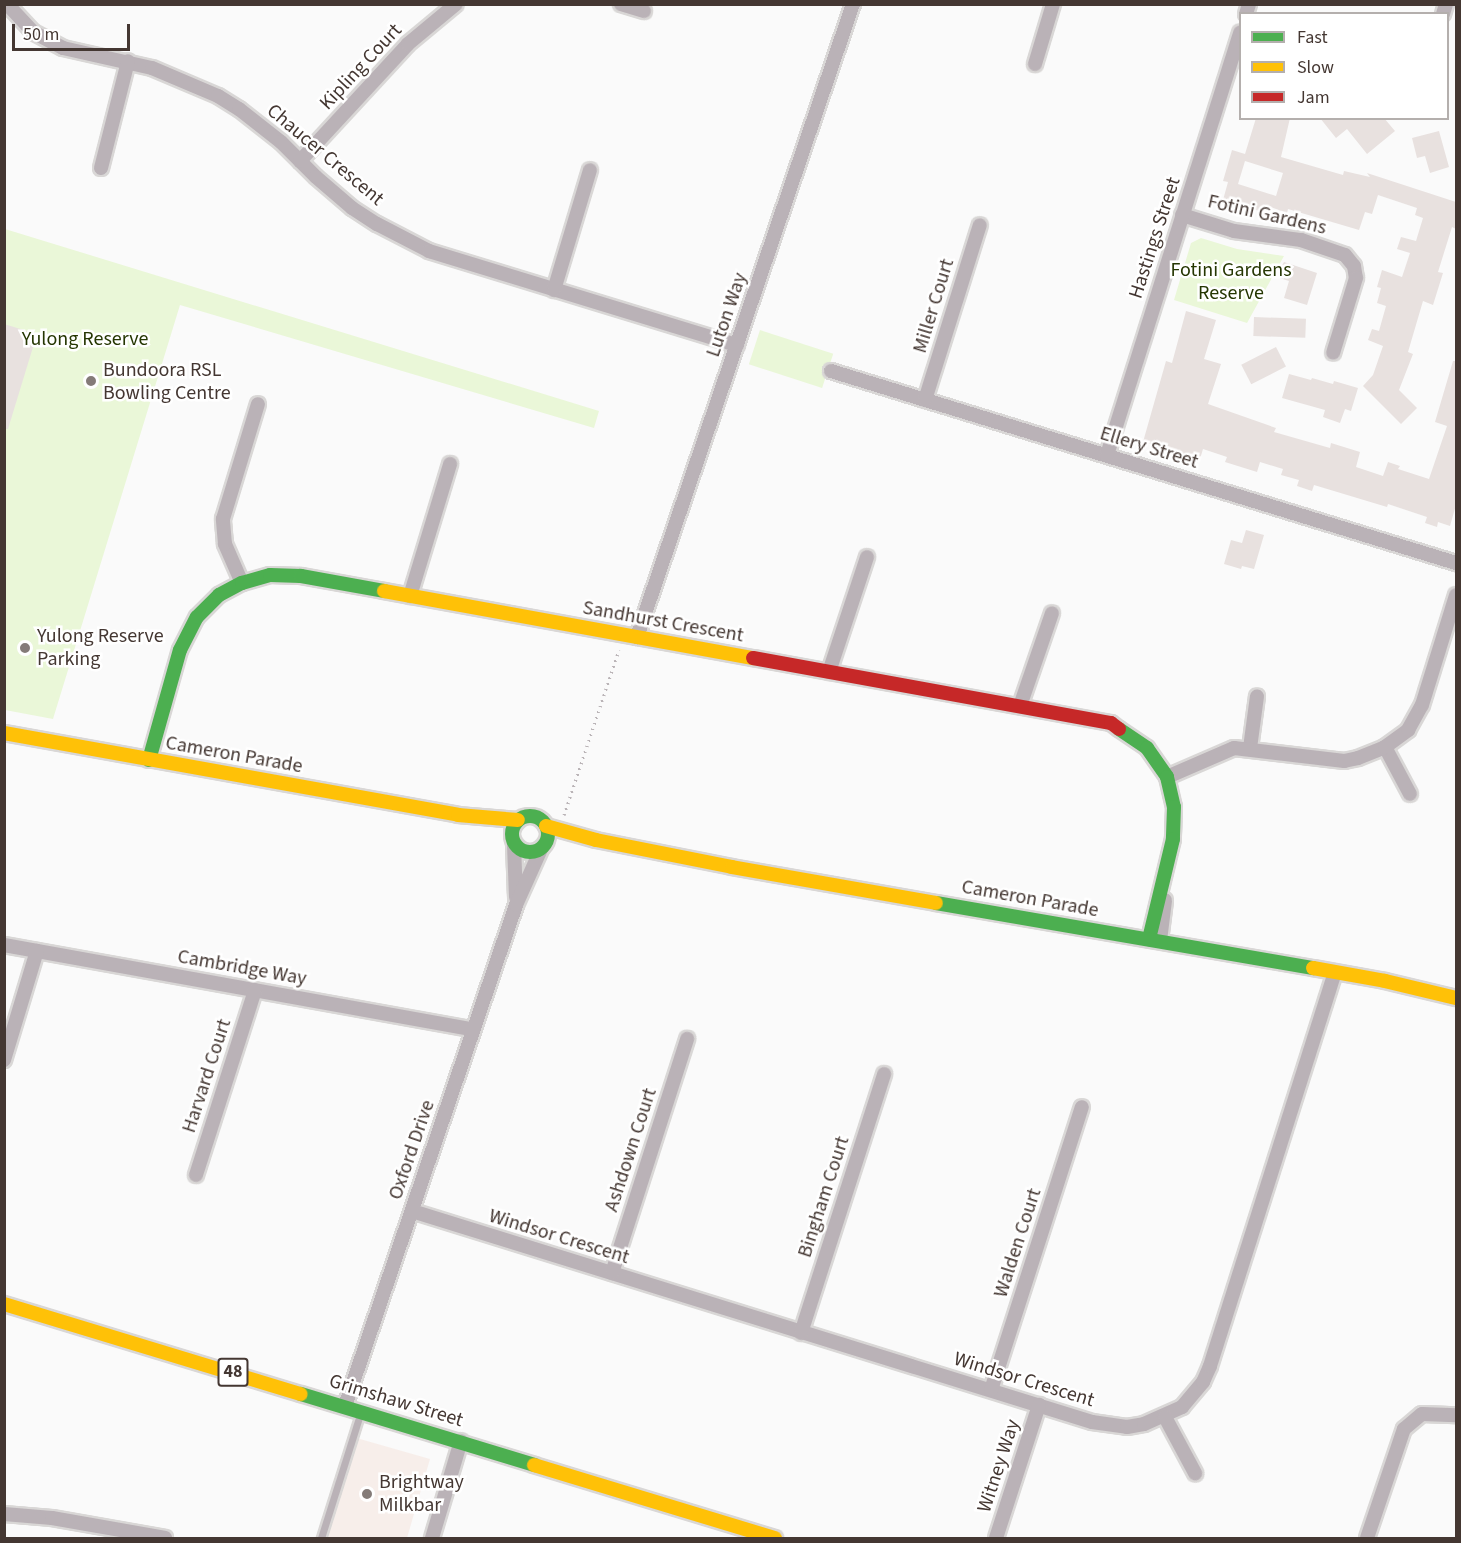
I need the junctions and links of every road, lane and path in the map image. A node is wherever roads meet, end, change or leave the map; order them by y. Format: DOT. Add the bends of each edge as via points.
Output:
graph roads {
  1 [pos="7,4"];
  2 [pos="456,4"];
  3 [pos="621,4"];
  4 [pos="853,4"];
  5 [pos="1053,4"];
  6 [pos="644,11"];
  7 [pos="1239,35"];
  8 [pos="128,61"];
  9 [pos="1035,64"];
  10 [pos="300,161"];
  11 [pos="101,168"];
  12 [pos="590,170"];
  13 [pos="1182,215"];
  14 [pos="980,225"];
  15 [pos="554,290"];
  16 [pos="737,345"];
  17 [pos="1333,353"];
  18 [pos="831,370"];
  19 [pos="925,400"];
  20 [pos="258,404"];
  21 [pos="1107,455"];
  22 [pos="450,464"];
  23 [pos="867,557"];
  24 [pos="1456,562"];
  25 [pos="242,583"];
  26 [pos="1456,595"];
  27 [pos="410,596"];
  28 [pos="1052,613"];
  29 [pos="638,638"];
  30 [pos="620,649"];
  31 [pos="829,672"];
  32 [pos="1257,696"];
  33 [pos="1020,706"];
  34 [pos="4,734"];
  35 [pos="1385,747"];
  36 [pos="1250,748"];
  37 [pos="149,760"];
  38 [pos="1167,777"];
  39 [pos="1410,794"];
  40 [pos="458,815"];
  41 [pos="519,820"];
  42 [pos="553,828"];
  43 [pos="596,840"];
  44 [pos="513,842"];
  45 [pos="543,847"];
  46 [pos="516,905"];
  47 [pos="1155,940"];
  48 [pos="4,945"];
  49 [pos="37,951"];
  50 [pos="1335,973"];
  51 [pos="255,990"];
  52 [pos="1456,998"];
  53 [pos="473,1029"];
  54 [pos="687,1039"];
  55 [pos="4,1060"];
  56 [pos="884,1074"];
  57 [pos="1082,1107"];
  58 [pos="196,1175"];
  59 [pos="412,1211"];
  60 [pos="612,1273"];
  61 [pos="4,1304"];
  62 [pos="801,1333"];
  63 [pos="991,1390"];
  64 [pos="1039,1405"];
  65 [pos="345,1406"];
  66 [pos="361,1411"];
  67 [pos="1456,1415"];
  68 [pos="1165,1417"];
  69 [pos="461,1441"];
  70 [pos="1195,1473"];
  71 [pos="4,1514"];
  72 [pos="4,1522"];
  73 [pos="75,1524"];
  74 [pos="111,1533"];
  75 [pos="165,1539"];
  76 [pos="321,1539"];
  77 [pos="432,1539"];
  78 [pos="775,1539"];
  79 [pos="996,1539"];
  80 [pos="1367,1539"];
  1 -- 8 [label="street, Chaucer Crescent" via="33,32 63,48"];
  2 -- 10 [label="street, Kipling Court" via="408,44"];
  3 -- 6 [label="street"];
  4 -- 16 [label="street, Luton Way"];
  5 -- 9 [label="street"];
  7 -- 13 [label="street, Hastings Street"];
  8 -- 10 [label="street, Chaucer Crescent" via="182,79 225,100"];
  8 -- 11 [label="street"];
  10 -- 15 [label="street, Chaucer Crescent" via="352,208 403,239 450,259"];
  12 -- 15 [label="street"];
  13 -- 17 [label="street, Fotini Gardens" via="1234,231 1301,240 1345,255 1354,266 1356,278"];
  13 -- 21 [label="street, Hastings Street"];
  14 -- 19 [label="street, Miller Court"];
  15 -- 16 [label="street, Chaucer Crescent"];
  16 -- 29 [label="street, Luton Way"];
  18 -- 19 [label="street, Ellery Street"];
  19 -- 21 [label="street, Ellery Street"];
  20 -- 25 [label="street" via="223,519 225,544"];
  21 -- 24 [label="street, Ellery Street"];
  22 -- 27 [label="street"];
  23 -- 31 [label="street"];
  25 -- 27 [label="street, Sandhurst Crescent" via="285,574"];
  25 -- 37 [label="street, Sandhurst Crescent" via="207,605 189,632"];
  26 -- 35 [label="street" via="1422,705 1407,730"];
  27 -- 29 [label="street, Sandhurst Crescent"];
  28 -- 33 [label="street"];
  29 -- 31 [label="street, Sandhurst Crescent"];
  30 -- 42 [label="path"];
  31 -- 33 [label="street, Sandhurst Crescent"];
  32 -- 36 [label="street"];
  33 -- 38 [label="street, Sandhurst Crescent" via="1111,723 1147,748"];
  34 -- 37 [label="street, Cameron Parade"];
  35 -- 36 [label="street" via="1344,761"];
  35 -- 39 [label="street"];
  36 -- 38 [label="street" via="1223,751"];
  37 -- 40 [label="street, Cameron Parade"];
  38 -- 47 [label="street, Sandhurst Crescent" via="1174,807 1173,839"];
  40 -- 41 [label="street, Cameron Parade"];
  40 -- 44 [label="street, Cameron Parade"];
  41 -- 42 [label="street" via="534,816"];
  41 -- 44 [label="street" via="512,828"];
  42 -- 43 [label="street, Cameron Parade"];
  42 -- 45 [label="street"];
  43 -- 45 [label="street, Cameron Parade"];
  43 -- 47 [label="street, Cameron Parade"];
  44 -- 45 [label="street" via="530,853"];
  44 -- 46 [label="street, Oxford Drive"];
  45 -- 46 [label="street, Oxford Drive"];
  46 -- 53 [label="street, Oxford Drive"];
  47 -- 50 [label="street, Cameron Parade"];
  48 -- 49 [label="street, Cambridge Way"];
  49 -- 51 [label="street, Cambridge Way"];
  49 -- 55 [label="street"];
  50 -- 52 [label="street, Cameron Parade"];
  50 -- 68 [label="street, Windsor Crescent" via="1209,1366 1193,1396"];
  51 -- 53 [label="street, Cambridge Way"];
  51 -- 58 [label="street, Harvard Court"];
  53 -- 59 [label="street, Oxford Drive"];
  54 -- 60 [label="street, Ashdown Court"];
  56 -- 62 [label="street, Bingham Court"];
  57 -- 63 [label="street, Walden Court"];
  59 -- 60 [label="street, Windsor Crescent"];
  59 -- 65 [label="street, Oxford Drive"];
  60 -- 62 [label="street, Windsor Crescent"];
  61 -- 65 [label="street, Grimshaw Street / 48"];
  62 -- 63 [label="street, Windsor Crescent"];
  63 -- 64 [label="street, Windsor Crescent"];
  64 -- 68 [label="street, Windsor Crescent" via="1108,1426 1144,1424"];
  64 -- 79 [label="street, Witney Way"];
  65 -- 66 [label="street, Grimshaw Street / 48"];
  66 -- 69 [label="street, Grimshaw Street / 48"];
  66 -- 76 [label="lane"];
  67 -- 80 [label="street" via="1422,1414 1404,1429"];
  68 -- 70 [label="street"];
  69 -- 77 [label="street"];
  69 -- 78 [label="street, Grimshaw Street / 48"];
  71 -- 73 [label="street"];
  72 -- 73 [label="street"];
  73 -- 74 [label="street"];
  74 -- 75 [label="street"];
}
